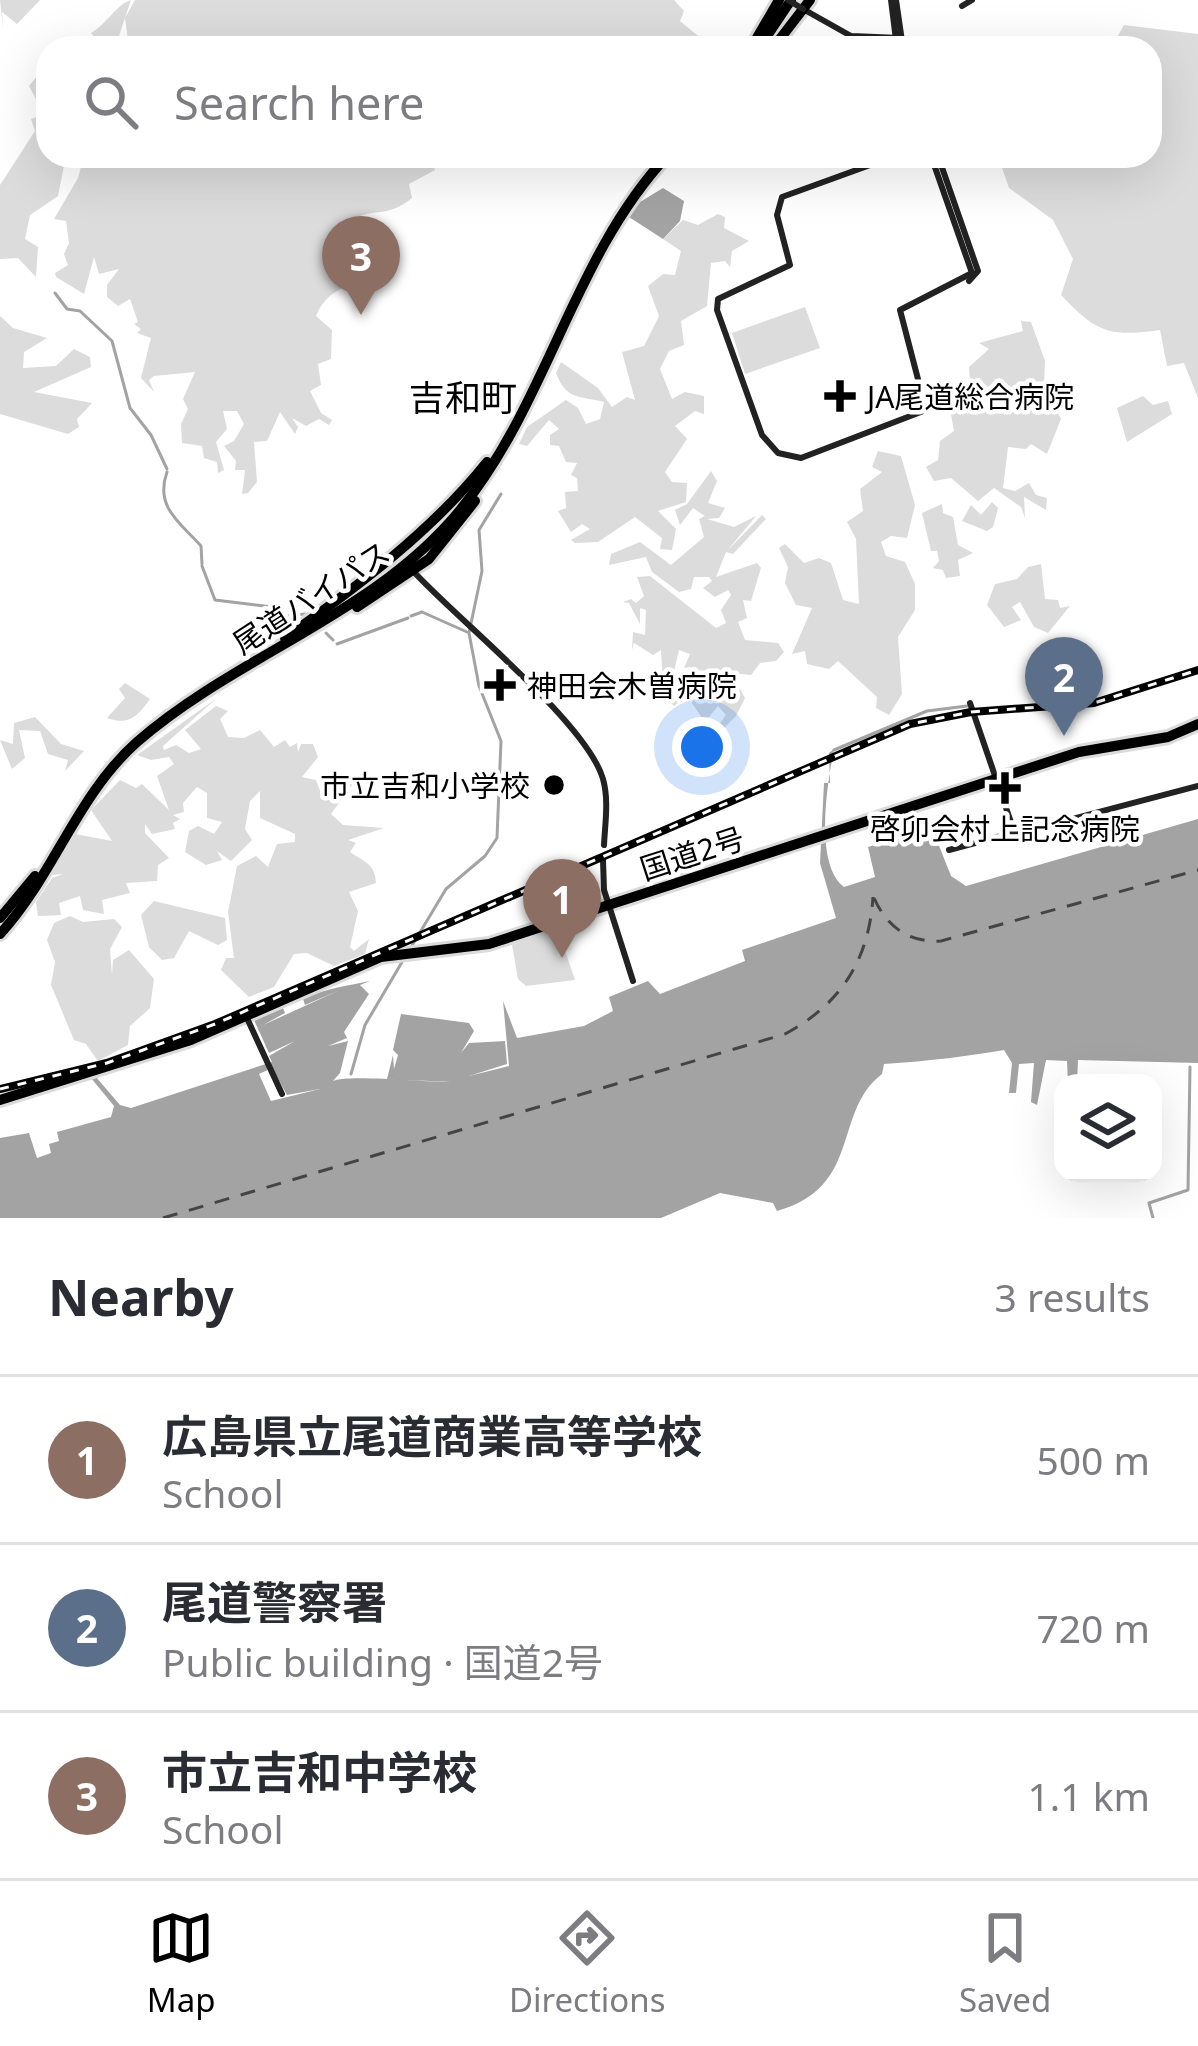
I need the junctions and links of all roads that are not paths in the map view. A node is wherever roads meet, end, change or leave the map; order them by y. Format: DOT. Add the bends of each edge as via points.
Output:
graph roads {
  1 [pos="778,0"];
  2 [pos="894,0"];
  3 [pos="973,0"];
  4 [pos="799,3"];
  5 [pos="962,6"];
  6 [pos="766,36"];
  7 [pos="772,36"];
  8 [pos="851,36"];
  9 [pos="897,36"];
  10 [pos="655,168"];
  11 [pos="656,168"];
  12 [pos="861,168"];
  13 [pos="938,168"];
  14 [pos="515,428"];
  15 [pos="414,572"];
  16 [pos="214,689"];
  17 [pos="970,703"];
  18 [pos="1198,728"];
  19 [pos="994,781"];
  20 [pos="1198,785"];
  21 [pos="1012,833"];
  22 [pos="604,845"];
  23 [pos="949,850"];
  24 [pos="50,858"];
  25 [pos="603,860"];
  26 [pos="608,905"];
  27 [pos="0,922"];
  28 [pos="633,981"];
  29 [pos="247,1016"];
  30 [pos="282,1094"];
  31 [pos="0,1100"];
  1 -- 6 [label="highway"];
  2 -- 9 [label="street"];
  3 -- 5 [label="street"];
  4 -- 7 [label="highway"];
  4 -- 8 [label="street"];
  10 -- 24 [label="highway, 尾道バイパス" via="600,243 497,449 434,521 357,587 130,745 92,788"];
  11 -- 14 [label="highway, 尾道バイパス" via="612,232"];
  12 -- 13 [label="street" via="782,196 776,210 790,266 718,298 771,449 801,458 924,414 927,398 899,315 905,303 972,273"];
  14 -- 15 [label="highway" via="467,514"];
  14 -- 16 [label="highway, 尾道バイパス" via="463,507 410,561"];
  15 -- 16 [label="highway"];
  15 -- 22 [label="street" via="596,762"];
  16 -- 24 [label="highway, 尾道バイパス" via="122,756"];
  17 -- 19 [label="street"];
  18 -- 19 [label="highway, 国道2号" via="1079,752"];
  19 -- 21 [label="street"];
  19 -- 26 [label="highway, 国道2号"];
  20 -- 21 [label="street"];
  21 -- 23 [label="street"];
  24 -- 27 [label="highway"];
  24 -- 27 [label="highway"];
  25 -- 26 [label="street"];
  26 -- 28 [label="street"];
  26 -- 29 [label="highway, 国道2号" via="489,944 381,957"];
  29 -- 30 [label="street"];
  29 -- 31 [label="highway, 国道2号"];
}
